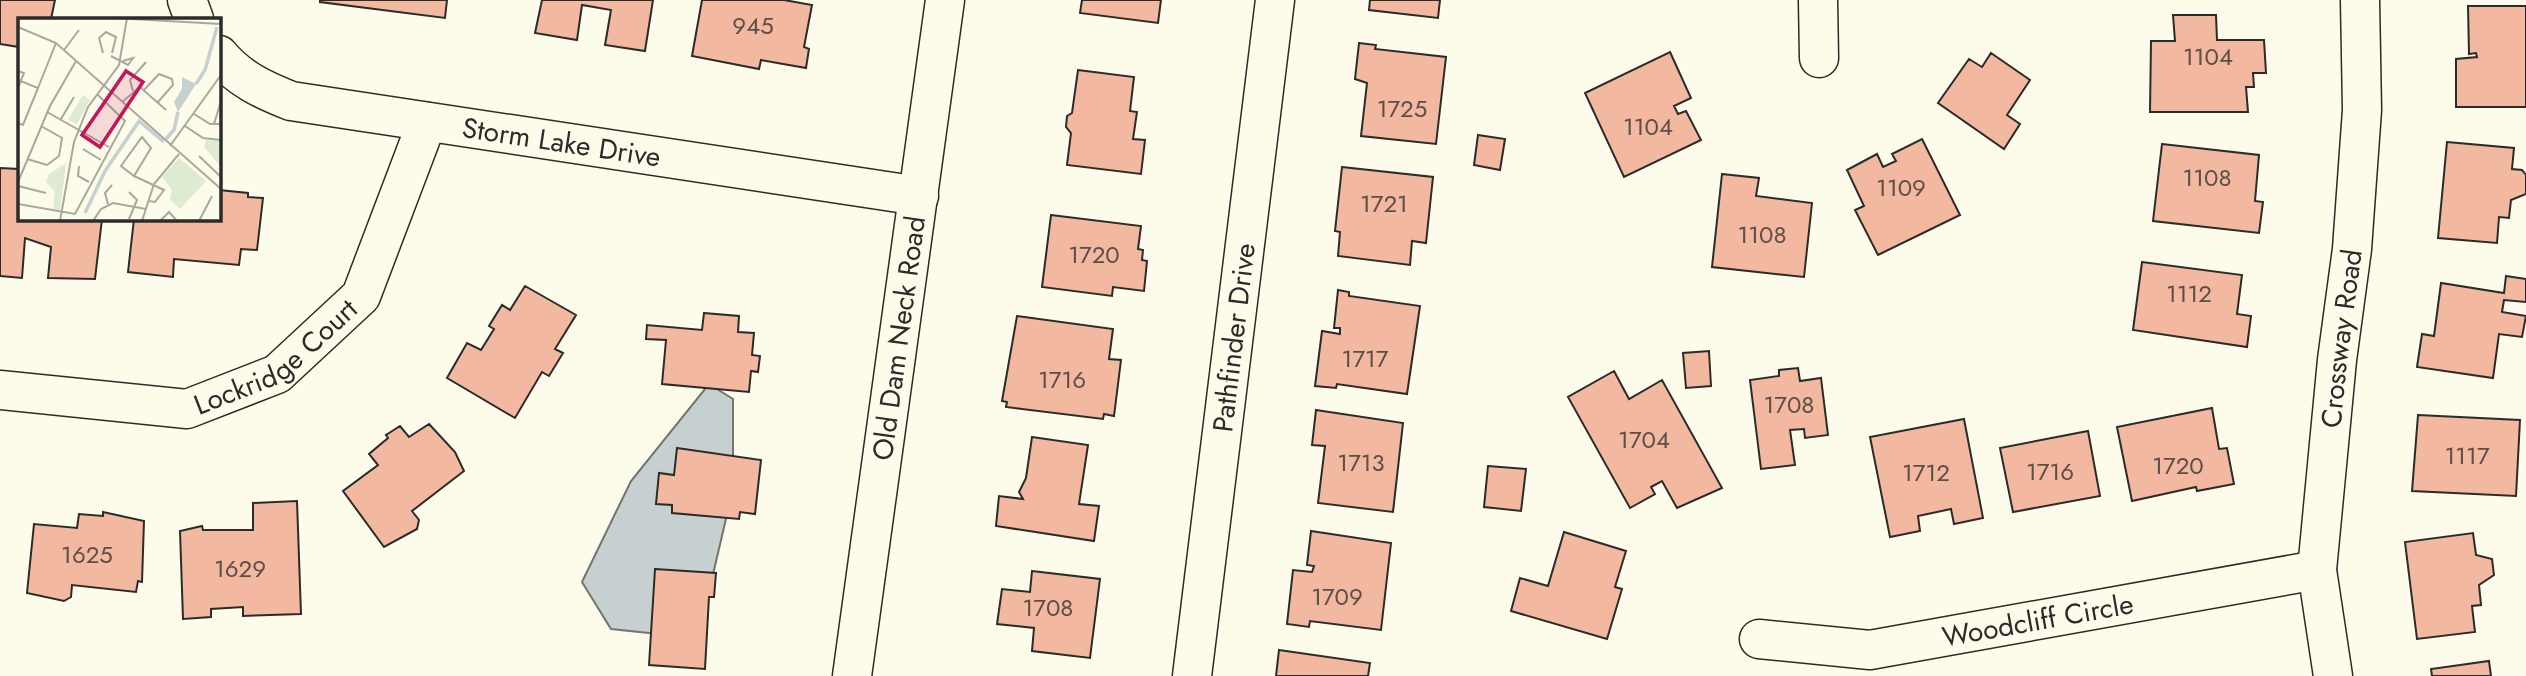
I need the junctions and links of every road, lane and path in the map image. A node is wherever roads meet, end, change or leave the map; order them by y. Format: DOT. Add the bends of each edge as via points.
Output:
graph roads {
  1 [pos="187,0"];
  2 [pos="946,0"];
  3 [pos="1275,0"];
  4 [pos="1818,0"];
  5 [pos="2360,0"];
  6 [pos="194,18"];
  7 [pos="220,56"];
  8 [pos="1819,58"];
  9 [pos="427,122"];
  10 [pos="919,197"];
  11 [pos="0,390"];
  12 [pos="2317,570"];
  13 [pos="1759,639"];
  14 [pos="852,676"];
  15 [pos="1192,676"];
  16 [pos="2333,676"];
  1 -- 6 [label="street"];
  2 -- 10 [label="street, Old Dam Neck Road"];
  3 -- 15 [label="street, Pathfinder Drive"];
  4 -- 8 [label="street"];
  5 -- 12 [label="street, Crossway Road" via="2362,110 2352,249"];
  7 -- 9 [label="street, Storm Lake Drive" via="255,87 291,101"];
  9 -- 10 [label="street, Storm Lake Drive"];
  9 -- 11 [label="street, Lockridge Court" via="361,296 277,374 187,409"];
  10 -- 14 [label="street, Old Dam Neck Road"];
  12 -- 13 [label="street, Woodcliff Circle" via="1870,650"];
  12 -- 16 [label="street, Crossway Road"];
}
